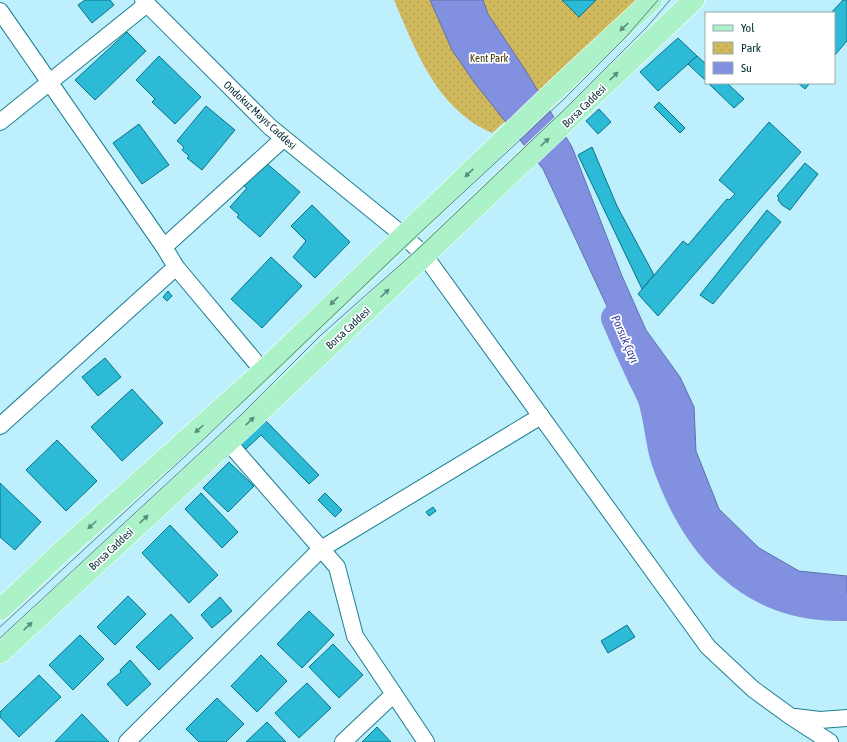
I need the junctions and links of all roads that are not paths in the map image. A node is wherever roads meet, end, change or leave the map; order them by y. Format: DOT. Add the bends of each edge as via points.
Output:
graph roads {
  1 [pos="652,0"];
  2 [pos="694,0"];
  3 [pos="145,2"];
  4 [pos="0,11"];
  5 [pos="50,83"];
  6 [pos="0,122"];
  7 [pos="283,139"];
  8 [pos="404,236"];
  9 [pos="164,247"];
  10 [pos="425,256"];
  11 [pos="176,267"];
  12 [pos="263,371"];
  13 [pos="540,416"];
  14 [pos="0,426"];
  15 [pos="228,442"];
  16 [pos="321,549"];
  17 [pos="0,610"];
  18 [pos="0,653"];
  19 [pos="394,694"];
  20 [pos="790,716"];
  21 [pos="847,718"];
  22 [pos="127,742"];
  23 [pos="343,742"];
  24 [pos="426,742"];
  25 [pos="830,742"];
  1 -- 8 [label="main road, one-way"];
  10 -- 2 [label="main road, Borsa Caddesi, one-way"];
  3 -- 5 [label="street"];
  3 -- 7 [label="street, Ondokuz Mayıs Caddesi"];
  4 -- 5 [label="street"];
  5 -- 6 [label="street"];
  5 -- 9 [label="street"];
  7 -- 8 [label="street, Ondokuz Mayıs Caddesi"];
  7 -- 9 [label="street"];
  8 -- 10 [label="street, Ondokuz Mayıs Caddesi"];
  8 -- 12 [label="main road, one-way"];
  9 -- 11 [label="street"];
  10 -- 13 [label="street, Ondokuz Mayıs Caddesi"];
  15 -- 10 [label="main road, Borsa Caddesi, one-way"];
  11 -- 12 [label="street"];
  11 -- 14 [label="street"];
  12 -- 17 [label="main road, one-way"];
  13 -- 16 [label="street"];
  13 -- 20 [label="street, Ondokuz Mayıs Caddesi" via="708,647 753,689"];
  15 -- 16 [label="street"];
  18 -- 15 [label="main road, Borsa Caddesi, one-way"];
  16 -- 19 [label="street" via="337,567 355,636"];
  16 -- 22 [label="street"];
  19 -- 23 [label="street"];
  19 -- 24 [label="street"];
  20 -- 21 [label="street" via="820,720"];
  20 -- 25 [label="street, Ondokuz Mayıs Caddesi"];
}
